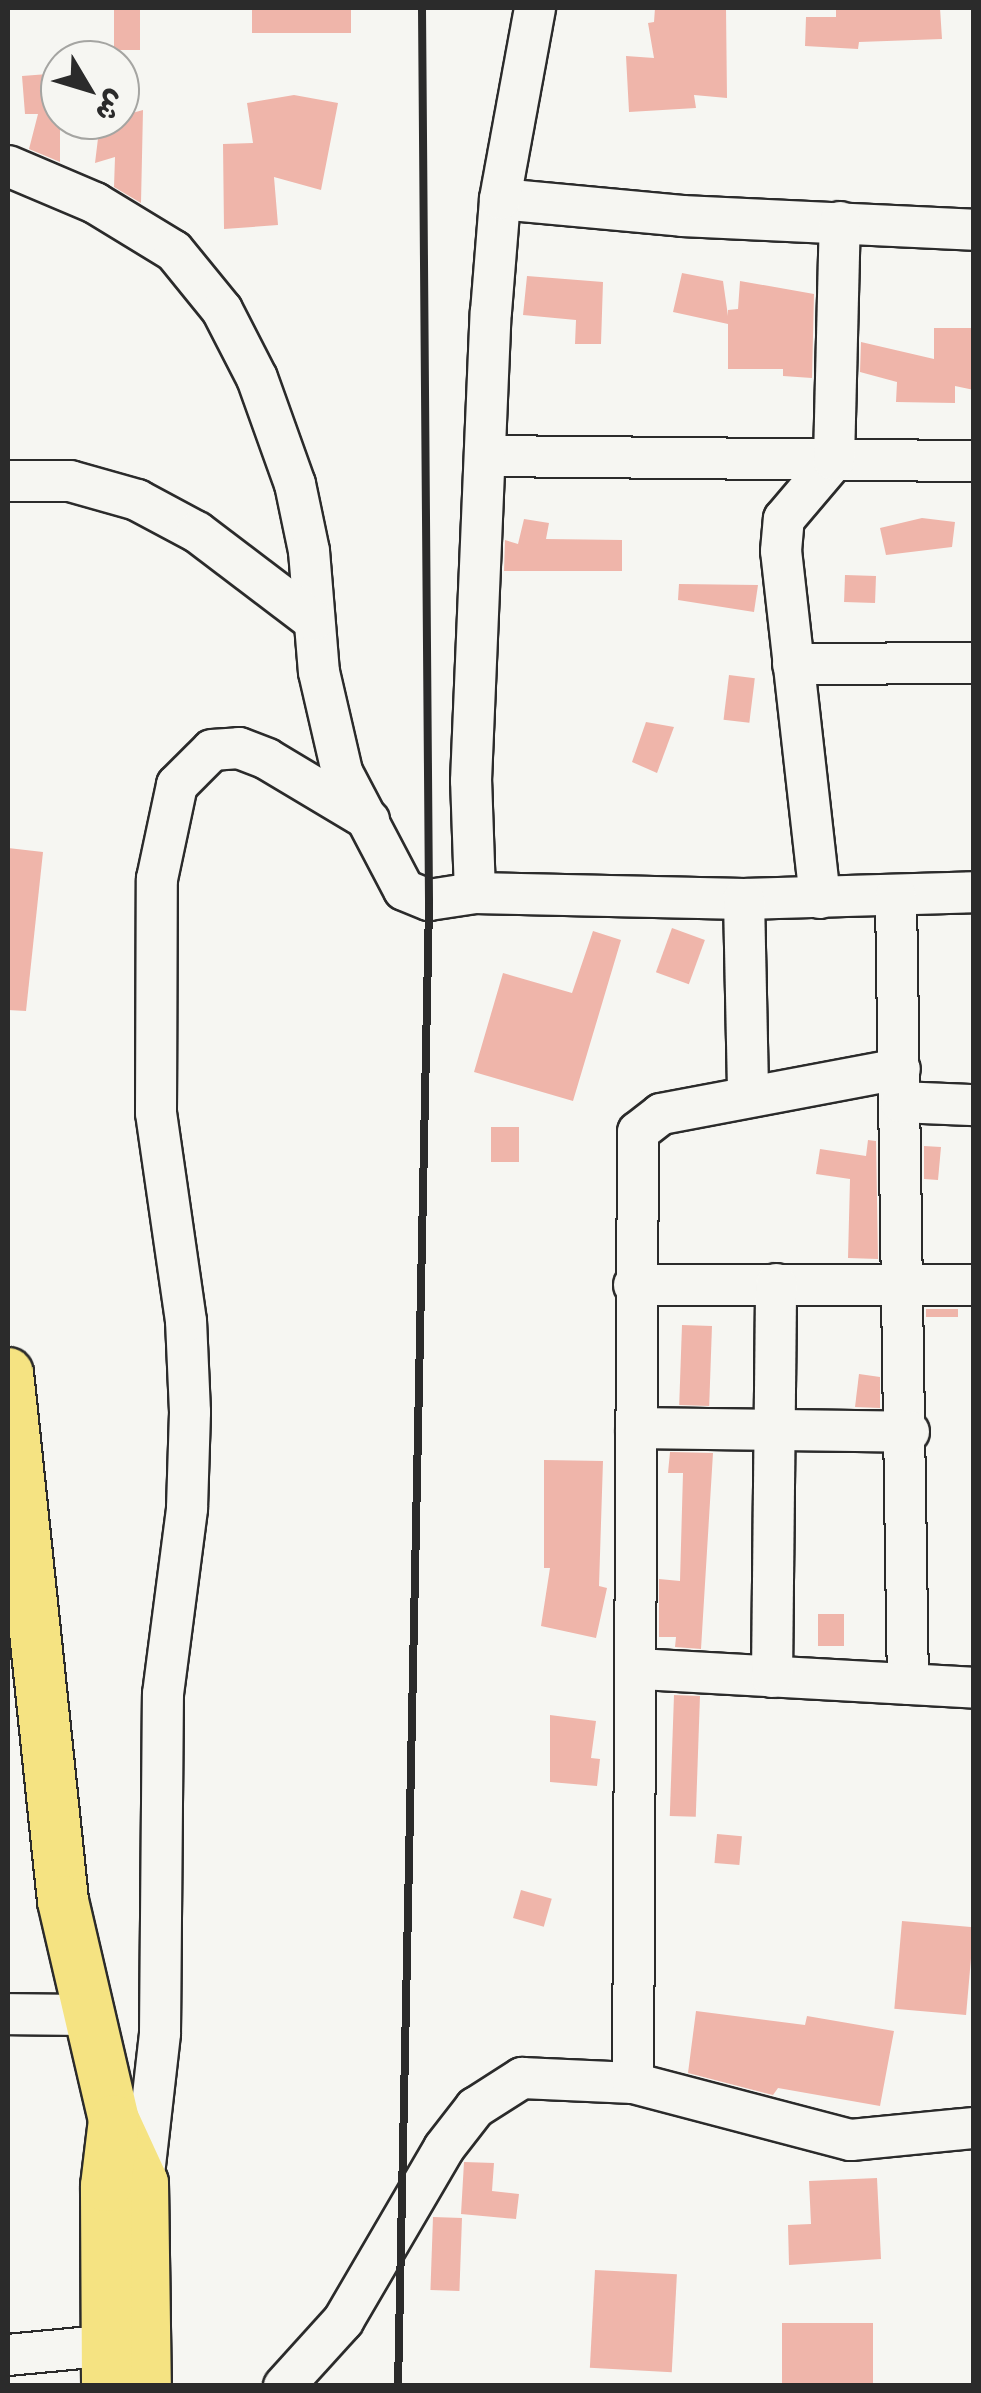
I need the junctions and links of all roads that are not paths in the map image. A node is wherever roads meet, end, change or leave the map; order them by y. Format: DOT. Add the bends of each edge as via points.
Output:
graph roads {
  1 [pos="535,8"];
  2 [pos="8,166"];
  3 [pos="500,199"];
  4 [pos="840,222"];
  5 [pos="974,230"];
  6 [pos="486,456"];
  7 [pos="834,460"];
  8 [pos="974,461"];
  9 [pos="8,481"];
  10 [pos="313,620"];
  11 [pos="793,664"];
  12 [pos="974,664"];
  13 [pos="369,820"];
  14 [pos="974,892"];
  15 [pos="474,893"];
  16 [pos="820,898"];
  17 [pos="896,898"];
  18 [pos="744,899"];
  19 [pos="900,1085"];
  20 [pos="748,1094"];
  21 [pos="974,1105"];
  22 [pos="776,1284"];
  23 [pos="634,1285"];
  24 [pos="974,1285"];
  25 [pos="905,1286"];
  26 [pos="8,1374"];
  27 [pos="636,1428"];
  28 [pos="909,1432"];
  29 [pos="775,1434"];
  30 [pos="640,1669"];
  31 [pos="772,1677"];
  32 [pos="22,1678"];
  33 [pos="908,1684"];
  34 [pos="974,1688"];
  35 [pos="8,2014"];
  36 [pos="85,2015"];
  37 [pos="632,2083"];
  38 [pos="114,2120"];
  39 [pos="974,2128"];
  40 [pos="143,2182"];
  41 [pos="8,2355"];
  42 [pos="126,2364"];
  43 [pos="284,2386"];
  1 -- 3 [label="street"];
  2 -- 10 [label="street" via="96,203 174,251 222,310 257,378 295,484"];
  3 -- 4 [label="street"];
  3 -- 6 [label="street"];
  4 -- 5 [label="street"];
  4 -- 7 [label="street"];
  6 -- 7 [label="street"];
  6 -- 15 [label="street" via="471,782"];
  7 -- 8 [label="street"];
  7 -- 11 [label="street" via="784,519"];
  9 -- 10 [label="street" via="70,482 138,500 197,532"];
  10 -- 13 [label="street" via="342,772"];
  11 -- 12 [label="street"];
  11 -- 16 [label="street"];
  13 -- 15 [label="street" via="391,873 413,897"];
  13 -- 40 [label="street" via="267,759 239,748 212,750 177,785 158,879 156,1113 186,1321 190,1412 187,1508 163,1694 160,2033"];
  14 -- 17 [label="street"];
  15 -- 18 [label="street"];
  16 -- 17 [label="street"];
  16 -- 18 [label="street"];
  17 -- 19 [label="street"];
  18 -- 20 [label="street"];
  19 -- 20 [label="street"];
  19 -- 21 [label="street"];
  19 -- 25 [label="street"];
  20 -- 23 [label="street" via="643,1124 636,1150"];
  22 -- 23 [label="street"];
  22 -- 25 [label="street"];
  22 -- 29 [label="street"];
  23 -- 27 [label="street"];
  24 -- 25 [label="street"];
  25 -- 28 [label="street"];
  26 -- 32 [label="main road"];
  27 -- 29 [label="street"];
  27 -- 30 [label="street"];
  28 -- 29 [label="street"];
  28 -- 33 [label="street"];
  29 -- 31 [label="street"];
  30 -- 31 [label="street"];
  30 -- 37 [label="street"];
  31 -- 33 [label="street"];
  32 -- 36 [label="main road"];
  33 -- 34 [label="street"];
  35 -- 36 [label="street"];
  36 -- 38 [label="main road"];
  37 -- 39 [label="street" via="851,2140"];
  37 -- 43 [label="street" via="522,2078 475,2108 401,2212 344,2321"];
  38 -- 40 [label="main road"];
  38 -- 42 [label="main road" via="106,2186"];
  40 -- 42 [label="main road"];
  41 -- 42 [label="street"];
}
